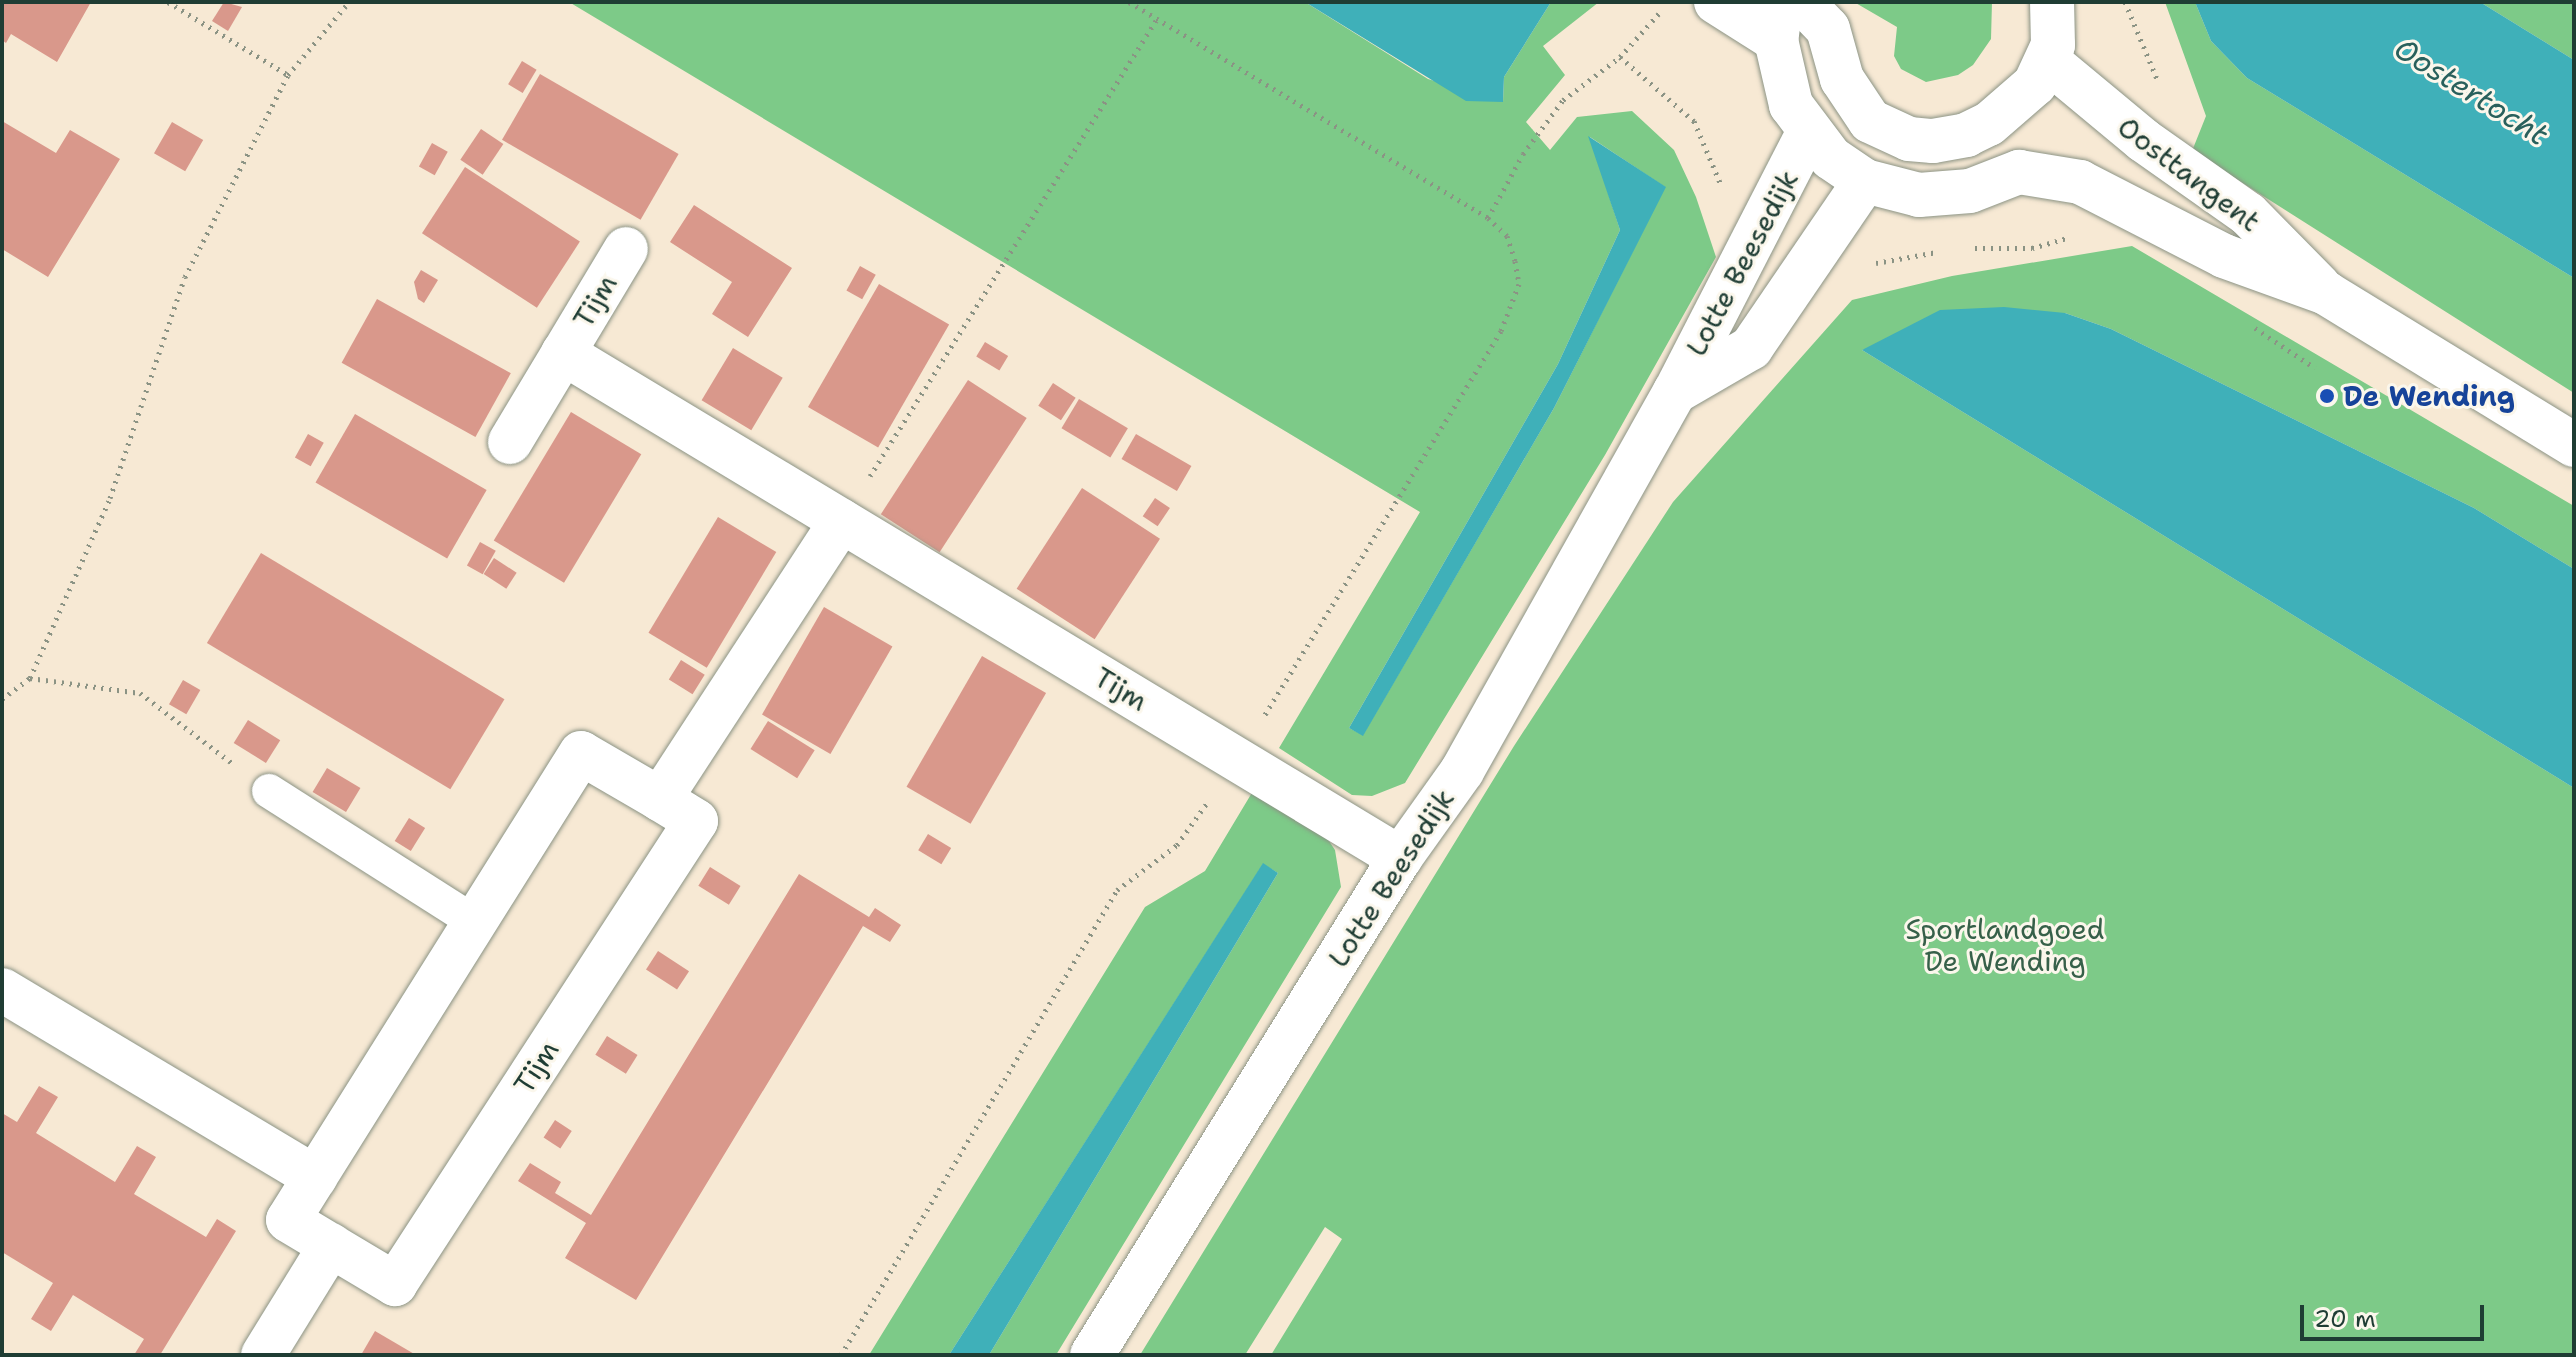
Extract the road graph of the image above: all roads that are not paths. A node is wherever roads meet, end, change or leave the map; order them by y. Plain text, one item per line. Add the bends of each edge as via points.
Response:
1 (1716, 2) edge
2 (1802, 2) edge
3 (2052, 2) edge
4 (1778, 21) edge
5 (2048, 61) junction
6 (1808, 133) junction
7 (1909, 139) junction
8 (1865, 181) junction
9 (626, 249) dead end
10 (2326, 293) junction
11 (563, 353) junction
12 (1675, 392) junction
13 (510, 442) dead end
14 (2574, 445) edge
15 (841, 521) junction
16 (269, 791) road end
17 (660, 799) junction
18 (1400, 858) junction
19 (475, 922) junction
20 (2, 990) edge
21 (315, 1177) junction
22 (331, 1245) junction
23 (263, 1355) edge
24 (1092, 1355) edge

1 - 4 street
2 - 7 street via 1828,29 1854,102 1870,121
3 - 5 street via 2055,19
4 - 6 street via 1781,76
5 - 7 street via 2014,107 1989,124 1966,135
5 - 10 street, Oosttangent via 2143,140 2248,214
6 - 8 street via 1831,158
6 - 12 street, Lotte Beesedijk
7 - 8 street, Lotte Beesedijk
8 - 10 street, Oosttangent via 1919,195 1970,191 2019,172 2080,182 2224,256
8 - 12 street, Lotte Beesedijk via 1751,348
9 - 11 street, Tijm
10 - 14 street, Oosttangent
11 - 13 street, Tijm
11 - 15 street, Tijm
12 - 18 street, Lotte Beesedijk via 1462,771
15 - 17 street
15 - 18 street, Tijm
16 - 19 lane
17 - 19 street, Tijm via 581,753
17 - 22 street, Tijm via 696,821 395,1284
18 - 24 street, Lotte Beesedijk
19 - 21 street, Tijm
20 - 21 street
21 - 22 street, Tijm via 288,1220
22 - 23 street

